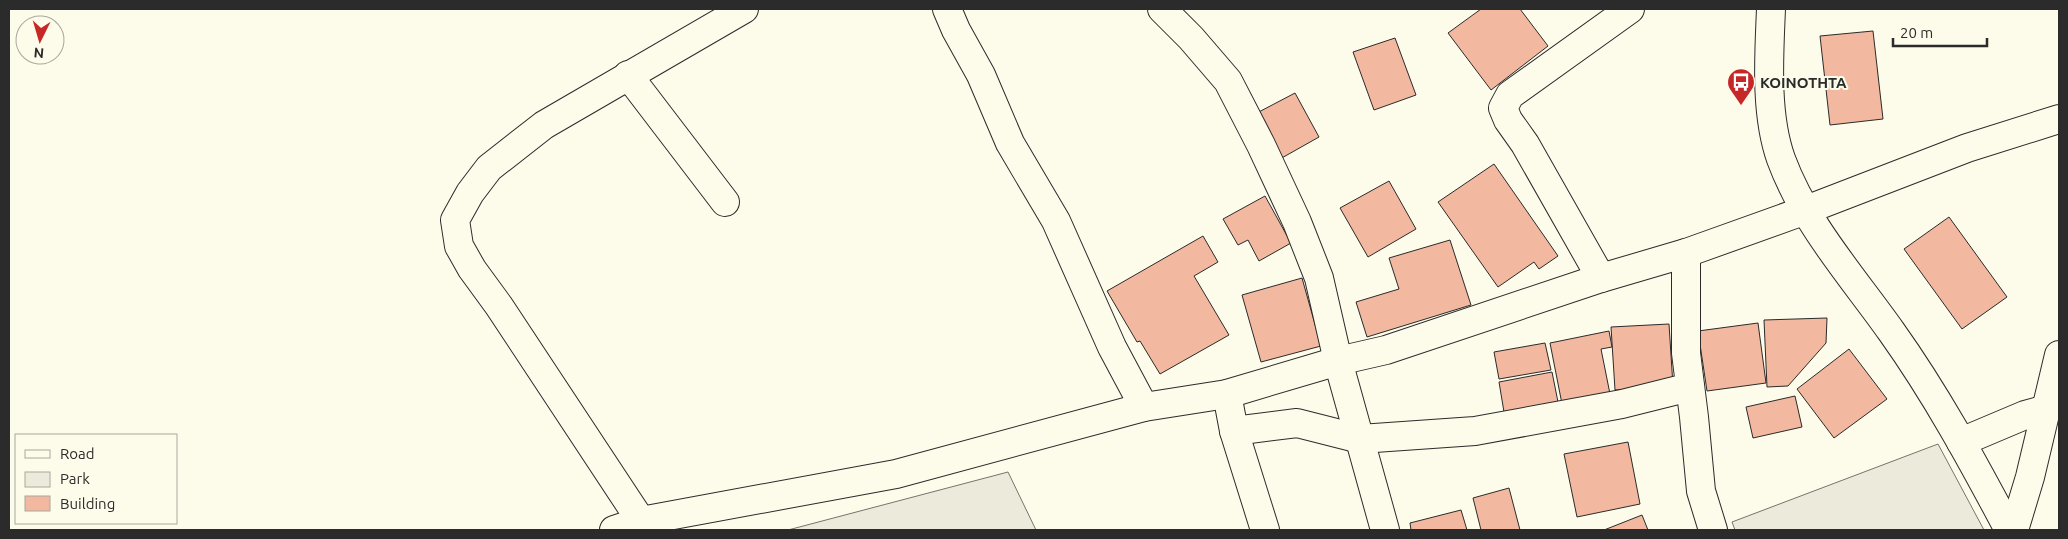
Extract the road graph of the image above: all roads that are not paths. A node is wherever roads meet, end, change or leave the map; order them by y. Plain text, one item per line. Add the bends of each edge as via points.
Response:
1 (744, 9) edge
2 (947, 9) edge
3 (1162, 9) edge
4 (1630, 9) edge
5 (1771, 9) edge
6 (628, 75) junction
7 (2059, 119) edge
8 (725, 202) dead end
9 (1806, 210) junction
10 (1686, 253) junction
11 (1600, 278) junction
12 (2059, 355) edge
13 (1338, 361) junction
14 (1690, 387) junction
15 (1227, 394) junction
16 (1144, 407) junction
17 (2047, 408) junction
18 (1234, 431) junction
19 (1360, 439) junction
20 (1961, 442) junction
21 (641, 521) junction
22 (614, 530) edge
23 (1265, 530) edge
24 (1385, 530) edge
25 (1713, 530) edge
26 (2009, 530) edge
27 (2014, 530) edge

1 - 6 street
2 - 16 street via 981,74 1010,143 1056,221 1112,347
3 - 13 street via 1228,81 1261,145 1319,278
4 - 11 street via 1510,95 1503,108
5 - 9 street via 1772,122 1781,159
6 - 8 street
6 - 21 street via 544,124 489,168 455,220 459,246 472,269
7 - 9 street via 1967,148
9 - 10 street
9 - 20 street via 1844,270 1891,332
10 - 11 street
10 - 14 street via 1686,353
11 - 13 street via 1386,350
12 - 17 street
13 - 15 street
13 - 19 street
14 - 19 street via 1622,404 1475,432
14 - 25 street via 1701,491
15 - 16 street
15 - 18 street
16 - 21 street via 896,474
17 - 20 street
17 - 27 street
18 - 19 street via 1297,423
18 - 23 street
19 - 24 street
20 - 26 street
21 - 22 street

